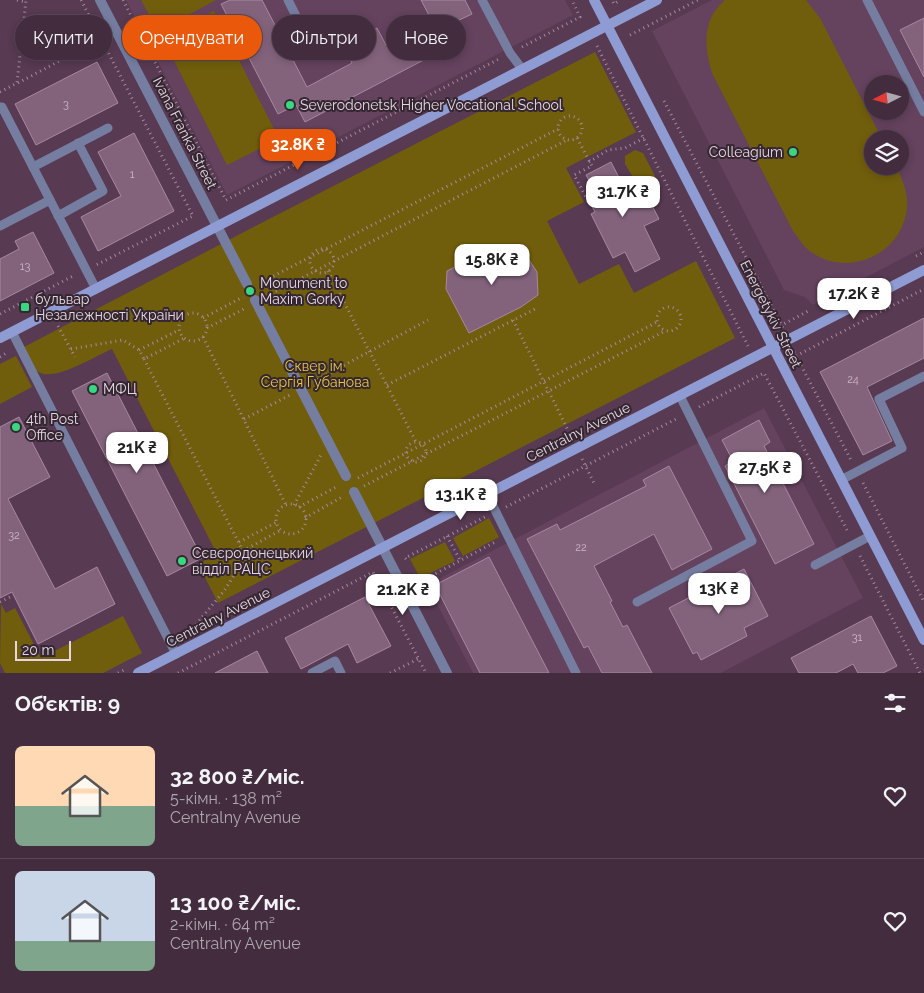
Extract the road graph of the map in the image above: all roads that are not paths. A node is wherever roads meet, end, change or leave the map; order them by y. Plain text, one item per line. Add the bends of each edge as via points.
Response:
1 (100, 0) edge
2 (288, 0) edge
3 (482, 0) edge
4 (594, 0) edge
5 (657, 0) edge
6 (867, 0) edge
7 (296, 15) edge
8 (607, 26) junction
9 (522, 69) junction
10 (0, 107) edge
11 (924, 112) edge
12 (108, 128) dead end
13 (78, 143) junction
14 (33, 167) junction
15 (50, 200) junction
16 (58, 216) junction
17 (0, 226) edge
18 (217, 226) junction
19 (924, 270) edge
20 (252, 284) road end
21 (96, 289) junction
22 (256, 301) road end
23 (12, 332) junction
24 (0, 338) edge
25 (773, 348) junction
26 (924, 376) edge
27 (680, 396) junction
28 (351, 478) road end
29 (841, 480) junction
30 (353, 492) road end
31 (488, 494) junction
32 (870, 536) junction
33 (383, 548) junction
34 (815, 565) dead end
35 (637, 602) dead end
36 (924, 639) edge
37 (176, 654) junction
38 (143, 672) edge
39 (312, 673) edge
40 (341, 673) edge
41 (447, 673) edge
42 (576, 673) edge

1 - 18 street, Ivana Franka Street
2 - 7 lane
3 - 9 lane
4 - 8 street, Energetykiv Street
5 - 8 street
6 - 11 lane
8 - 9 street
8 - 25 street, Energetykiv Street
9 - 18 street
10 - 14 lane
12 - 13 lane
13 - 14 lane
13 - 16 lane via 104,191
14 - 15 lane
15 - 16 lane
15 - 17 lane
16 - 21 lane
18 - 20 street, Ivana Franka Street
18 - 21 street
19 - 25 street, Centralny Avenue
21 - 23 street
22 - 28 street via 328,441
23 - 24 street
23 - 37 lane
25 - 27 street, Centralny Avenue
25 - 29 street, Energetykiv Street
26 - 29 lane via 879,399 902,448
27 - 31 street, Centralny Avenue
27 - 35 lane via 752,541
29 - 32 street, Energetykiv Street
30 - 33 street
31 - 33 street, Centralny Avenue
31 - 42 lane
32 - 34 lane
32 - 36 street, Energetykiv Street
33 - 37 street, Centralny Avenue
33 - 41 street
37 - 38 street, Centralny Avenue
39 - 40 lane via 335,661

